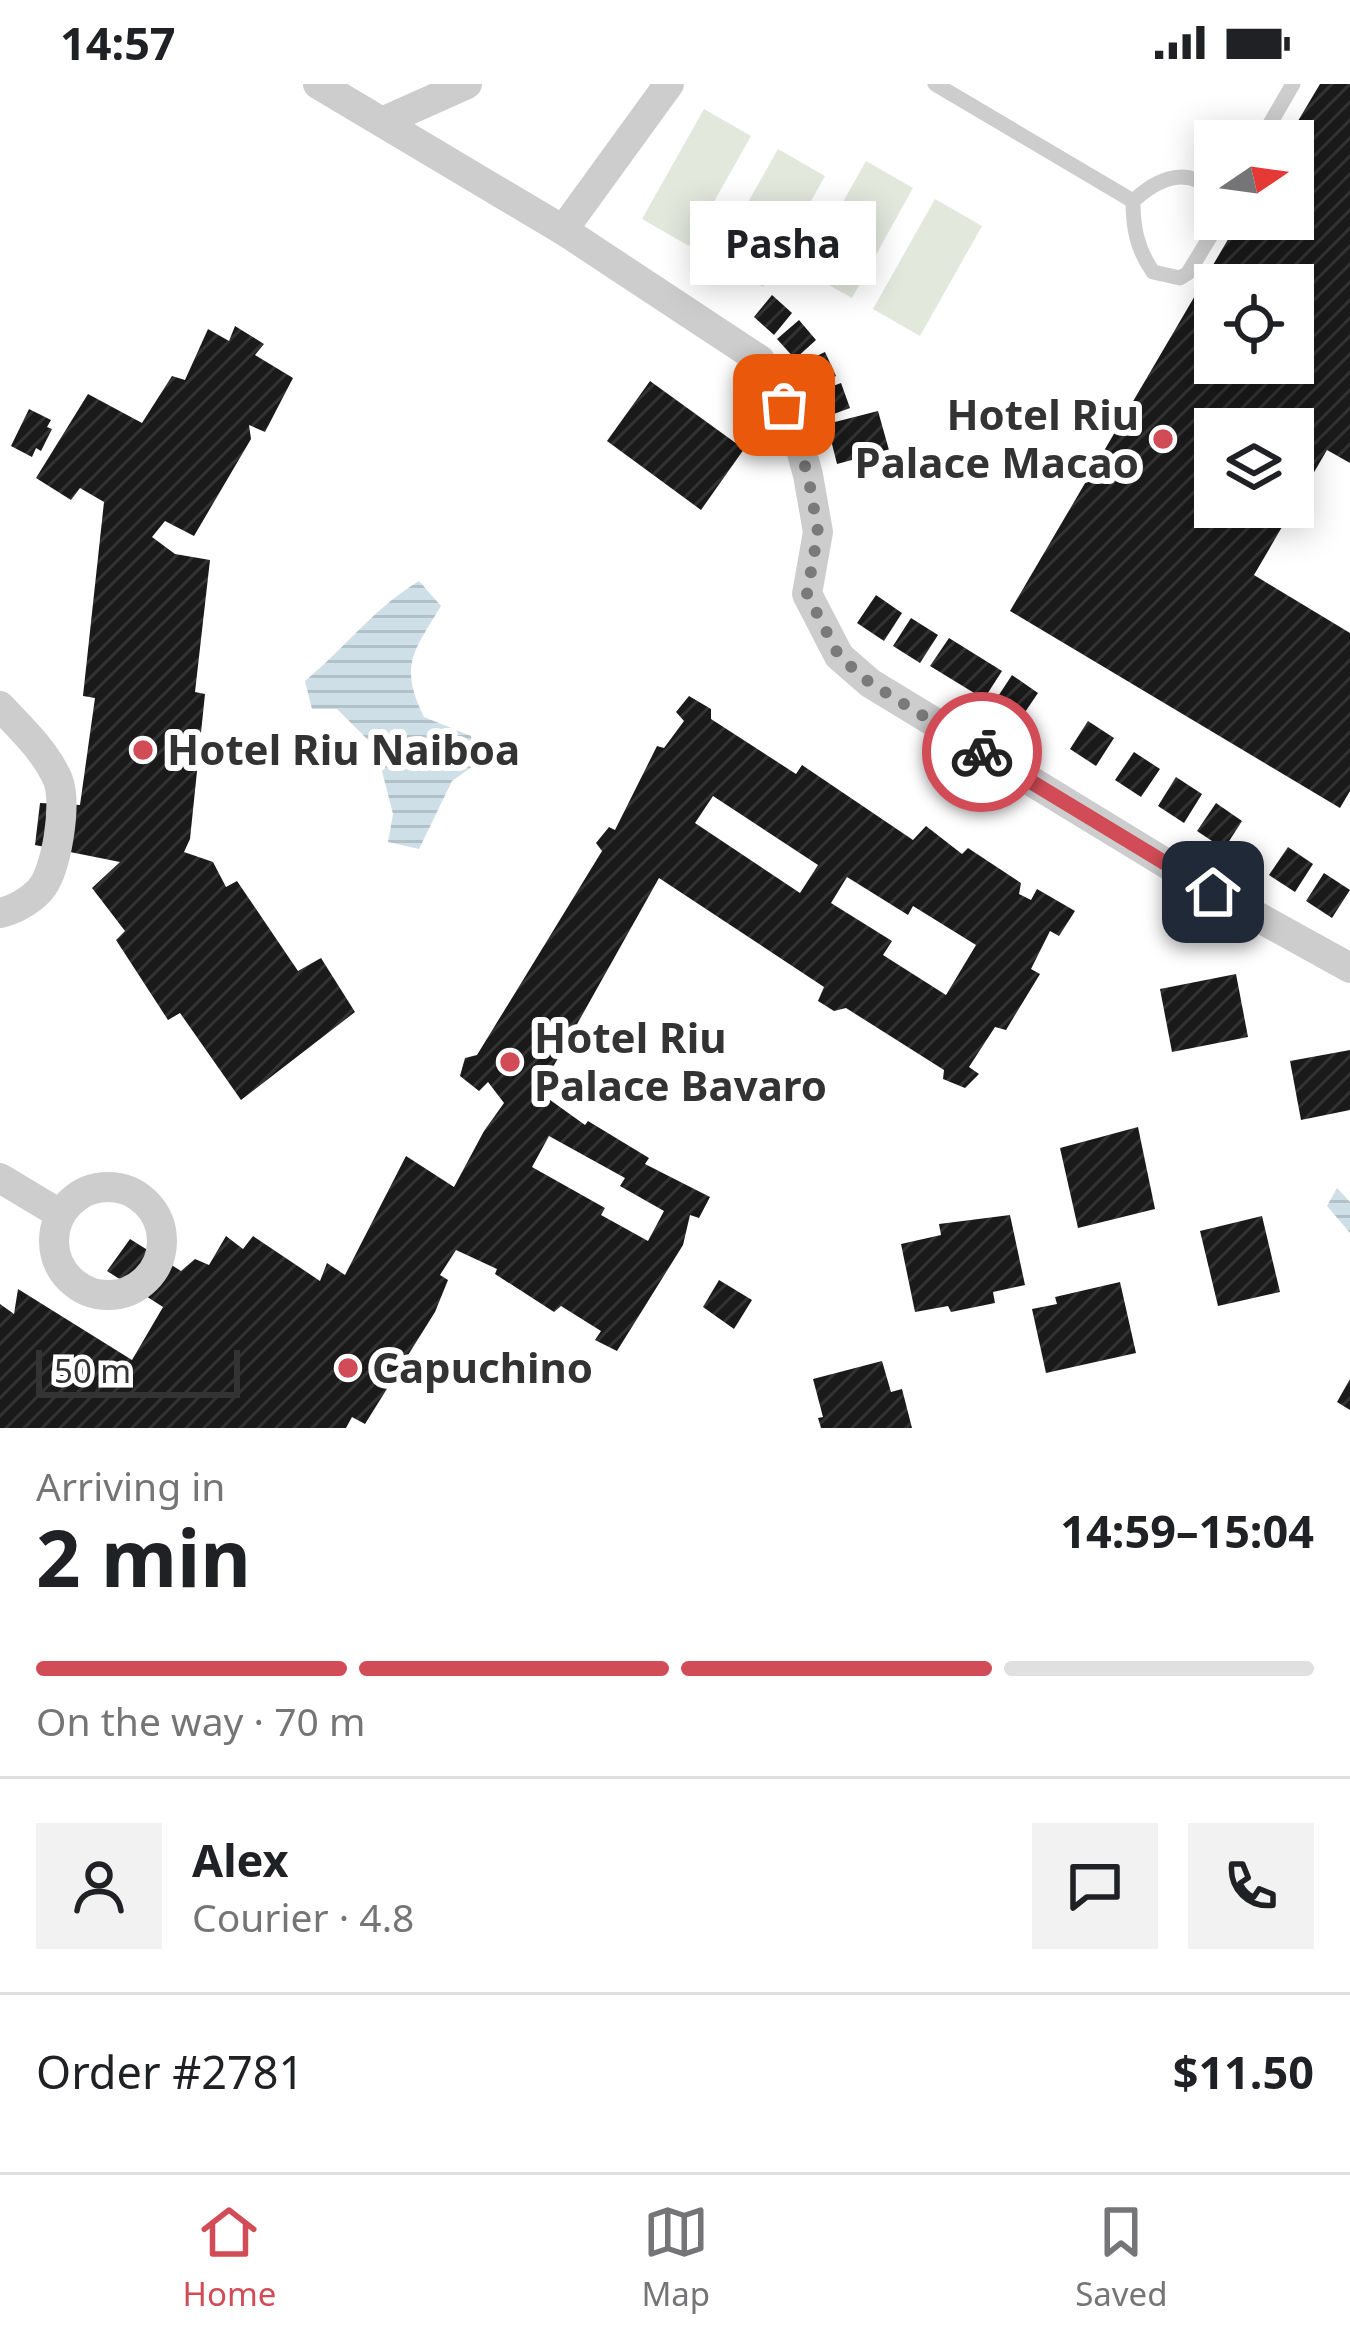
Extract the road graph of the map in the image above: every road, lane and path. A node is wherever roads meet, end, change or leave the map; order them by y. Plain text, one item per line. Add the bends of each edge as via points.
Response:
1 (318, 84) edge
2 (467, 84) edge
3 (669, 84) edge
4 (935, 84) edge
5 (1294, 84) edge
6 (1273, 120) edge
7 (382, 122) junction
8 (1194, 178) edge
9 (1133, 201) junction
10 (563, 230) junction
11 (1208, 240) edge
12 (0, 706) edge
13 (0, 913) edge
14 (1350, 968) edge
15 (0, 1178) edge
16 (61, 1214) dead end

1 - 7 street
2 - 7 street
3 - 10 street
4 - 9 lane
5 - 6 lane
7 - 10 street
8 - 9 lane via 1150,185
9 - 11 lane via 1138,245 1161,276 1188,273
10 - 14 street via 760,360 773,380 796,430 818,532 807,594 839,656 870,683
12 - 13 street via 33,741 62,793 42,889
15 - 16 street

